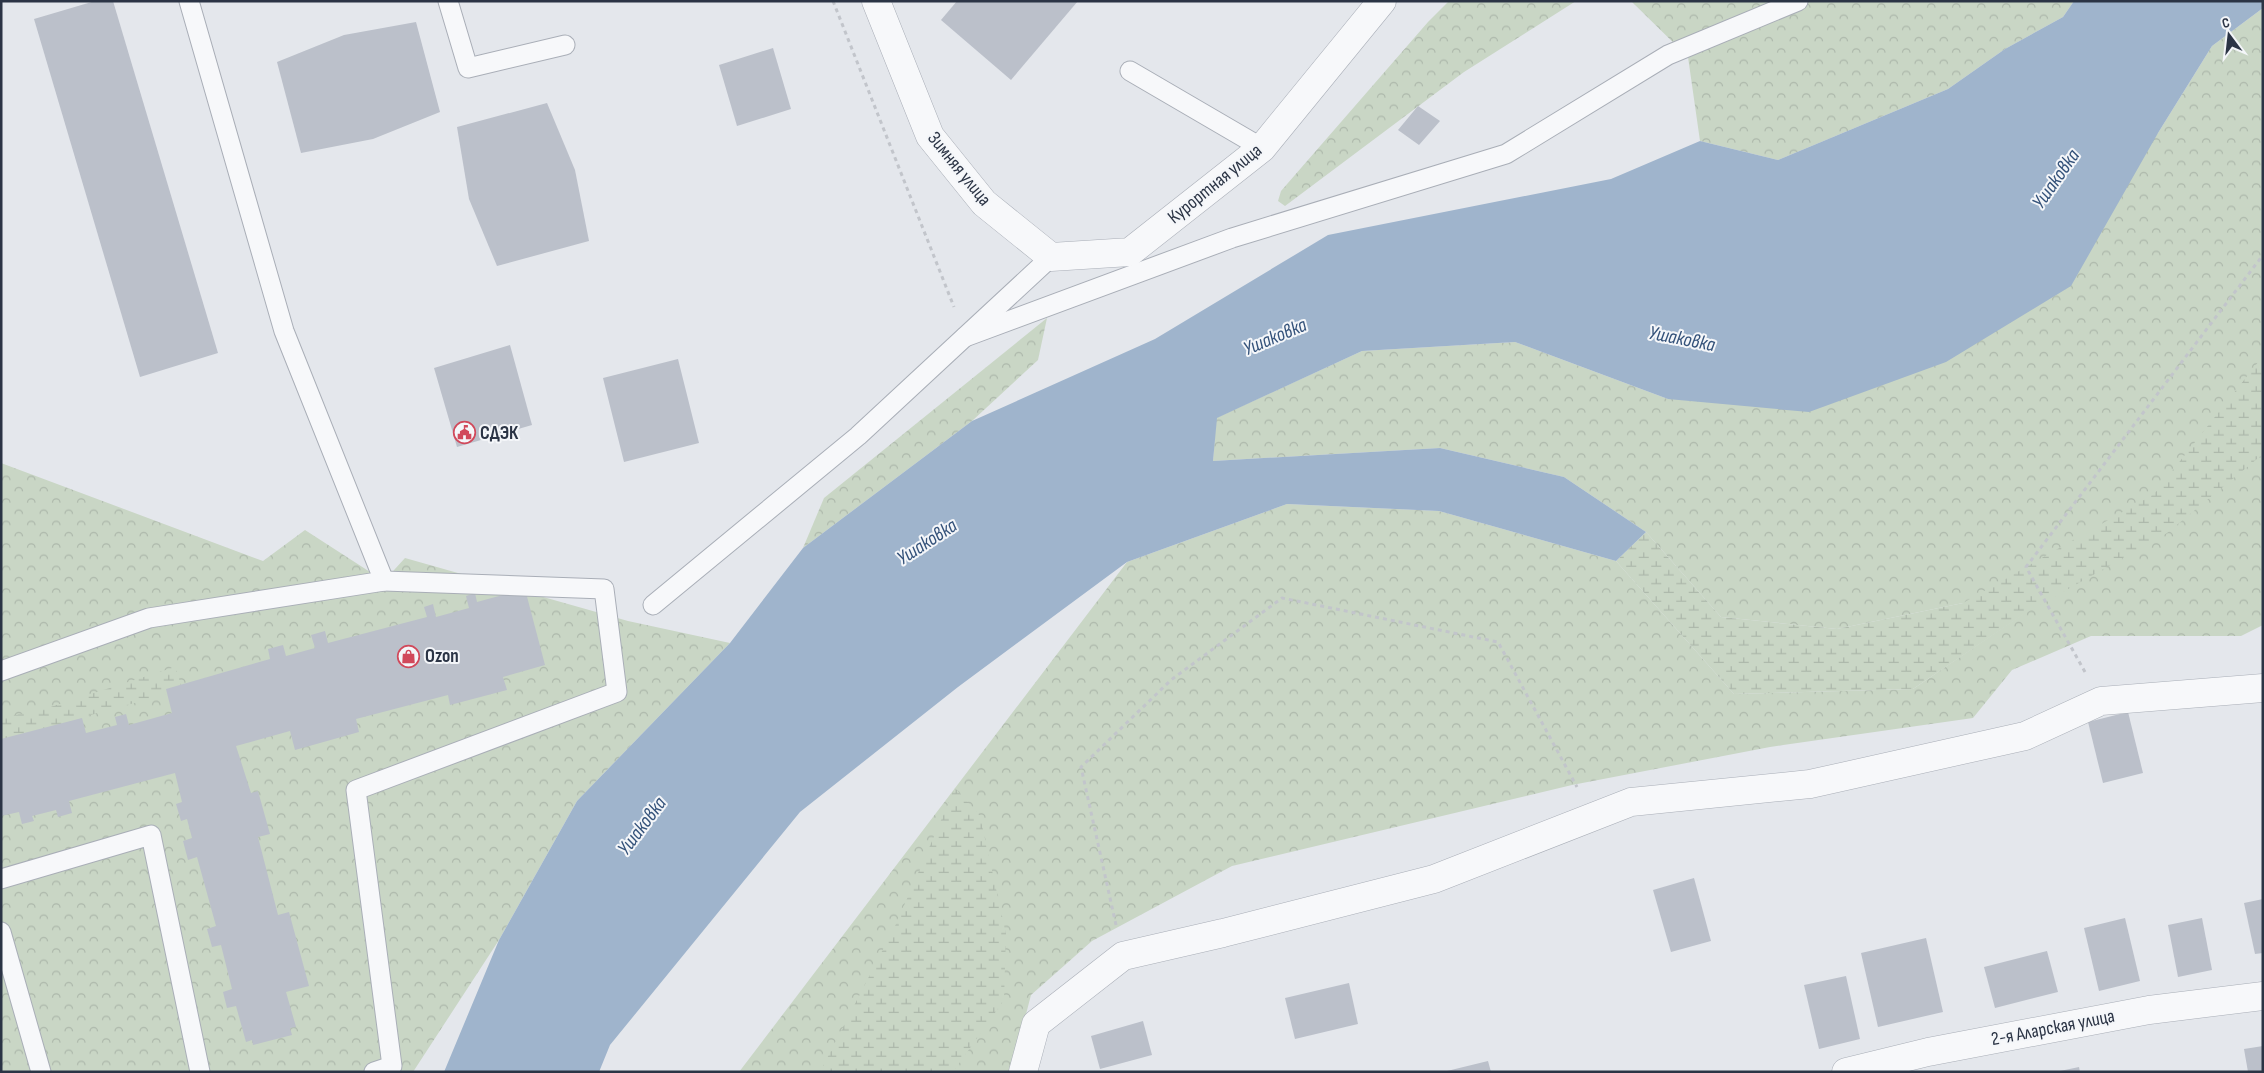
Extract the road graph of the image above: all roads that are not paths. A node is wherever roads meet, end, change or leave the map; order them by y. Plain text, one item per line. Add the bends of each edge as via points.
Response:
1 (188, 1) edge
2 (448, 1) edge
3 (876, 1) edge
4 (1382, 1) edge
5 (1798, 1) edge
6 (565, 45) dead end
7 (1130, 71) dead end
8 (1262, 148) junction
9 (1051, 258) junction
10 (965, 337) junction
11 (384, 581) junction
12 (653, 605) dead end
13 (1, 671) edge
14 (2263, 688) edge
15 (1, 879) edge
16 (1, 932) edge
17 (2263, 996) edge
18 (41, 1072) edge
19 (200, 1072) edge
20 (374, 1072) edge
21 (1023, 1072) edge
22 (1846, 1072) edge

1 - 11 lane via 284,331
2 - 6 lane via 468,68
3 - 9 street, Зимняя улица via 930,136 984,203
4 - 8 street, Курортная улица
5 - 10 lane via 1668,55 1506,154 1232,238
7 - 8 lane
8 - 9 street, Курортная улица via 1130,252
9 - 10 lane
10 - 12 lane via 858,436
11 - 13 lane via 150,618
11 - 20 lane via 604,589 617,692 356,790 392,1066
14 - 21 street via 2101,701 2025,736 1810,784 1631,802 1434,879 1124,956 1036,1024
15 - 19 lane via 151,835
16 - 18 lane
17 - 22 street, 2-я Аларская улица via 2149,1010 1928,1052

